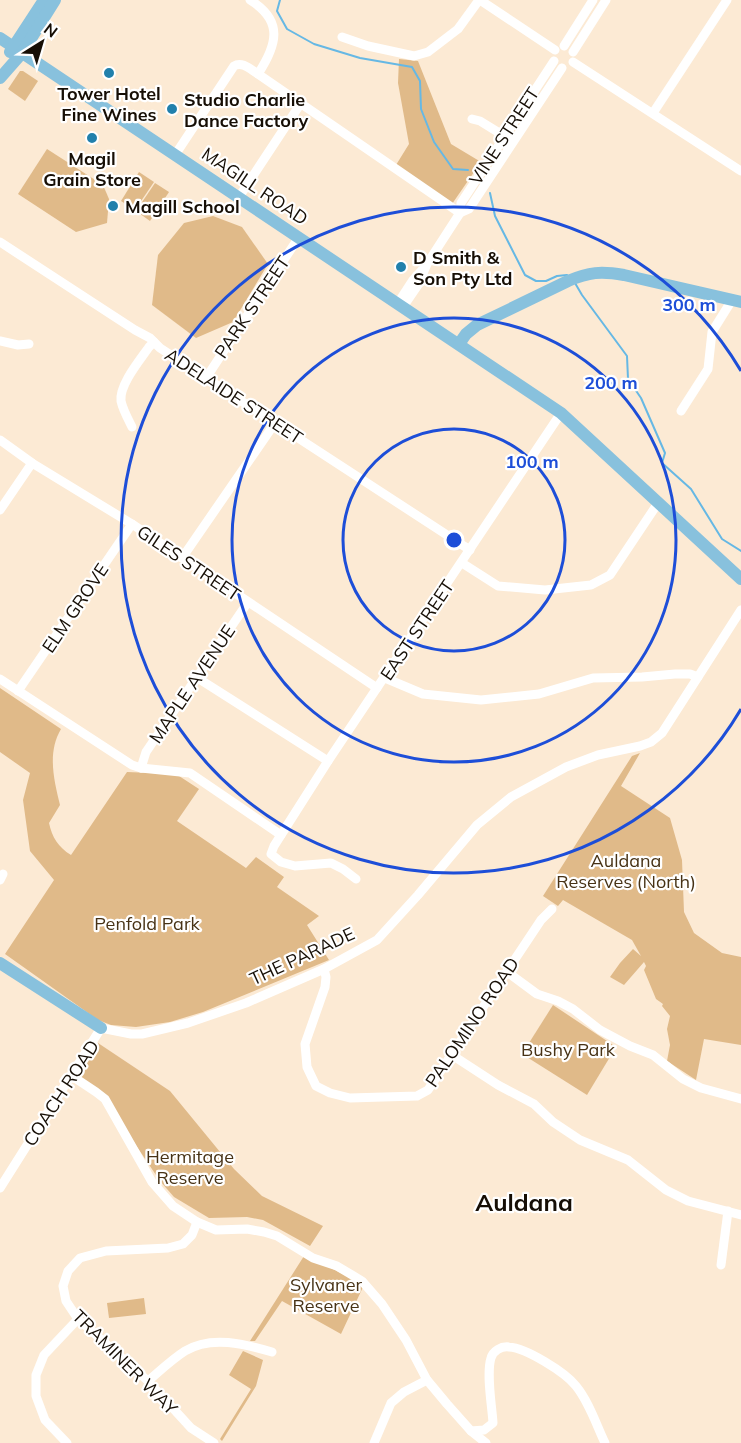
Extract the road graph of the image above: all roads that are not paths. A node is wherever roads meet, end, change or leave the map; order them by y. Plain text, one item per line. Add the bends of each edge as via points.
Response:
1 (44, 0) edge
2 (55, 0) edge
3 (250, 0) edge
4 (480, 0) edge
5 (593, 0) edge
6 (606, 0) edge
7 (727, 0) edge
8 (342, 37) dead end
9 (0, 38) edge
10 (17, 50) junction
11 (566, 53) junction
12 (554, 61) junction
13 (562, 68) junction
14 (0, 72) edge
15 (258, 74) junction
16 (0, 78) edge
17 (301, 103) junction
18 (653, 113) junction
19 (472, 118) dead end
20 (504, 136) junction
21 (514, 142) junction
22 (175, 155) junction
23 (741, 171) edge
24 (239, 197) junction
25 (460, 213) junction
26 (299, 237) junction
27 (0, 242) edge
28 (737, 301) edge
29 (401, 305) junction
30 (0, 341) edge
31 (154, 342) junction
32 (29, 344) dead end
33 (459, 344) junction
34 (206, 378) junction
35 (681, 411) dead end
36 (561, 413) junction
37 (274, 423) junction
38 (132, 427) dead end
39 (0, 440) edge
40 (32, 463) junction
41 (658, 503) junction
42 (0, 510) edge
43 (132, 525) junction
44 (470, 550) junction
45 (182, 558) junction
46 (462, 563) junction
47 (741, 579) edge
48 (248, 602) junction
49 (741, 610) edge
50 (196, 677) junction
51 (698, 677) junction
52 (385, 678) junction
53 (0, 679) edge
54 (377, 688) junction
55 (18, 691) junction
56 (328, 761) junction
57 (141, 768) junction
58 (281, 835) junction
59 (356, 879) dead end
60 (552, 909) dead end
61 (0, 963) edge
62 (324, 969) junction
63 (507, 972) junction
64 (101, 1029) junction
65 (453, 1055) junction
66 (72, 1076) junction
67 (741, 1099) edge
68 (0, 1188) edge
69 (728, 1211) junction
70 (741, 1215) edge
71 (197, 1222) junction
72 (721, 1265) dead end
73 (78, 1319) junction
74 (272, 1352) dead end
75 (428, 1380) junction
76 (148, 1381) junction
77 (471, 1431) junction
78 (67, 1443) edge
79 (214, 1443) edge
80 (374, 1443) edge
81 (486, 1443) edge
82 (605, 1443) edge

1 - 10 main road
2 - 10 main road
3 - 15 street via 261,7 274,32 268,59
4 - 8 street via 450,35 428,52 414,57
4 - 11 street
5 - 11 street
6 - 11 street
7 - 18 street
9 - 10 main road, MAGILL ROAD
10 - 14 main road
10 - 16 main road
10 - 22 main road, MAGILL ROAD
11 - 12 street via 553,55
11 - 13 street via 568,66
11 - 18 street
12 - 13 street
12 - 20 street, VINE STREET
13 - 21 street, VINE STREET
15 - 17 street
15 - 22 street via 236,64
17 - 24 street
17 - 25 street
18 - 23 street
19 - 20 street
20 - 21 street
20 - 25 street, VINE STREET via 461,203
21 - 25 street, VINE STREET via 471,206
22 - 24 main road, MAGILL ROAD
24 - 26 main road, MAGILL ROAD
25 - 29 street, VINE STREET via 413,280
26 - 29 main road, MAGILL ROAD
26 - 34 street, PARK STREET
27 - 31 street, ADELAIDE STREET
28 - 33 main road via 624,274 594,272 472,328
28 - 35 street via 712,332 708,369
29 - 33 main road, MAGILL ROAD
30 - 32 street
31 - 34 street, ADELAIDE STREET
31 - 38 street via 121,393 121,403
33 - 36 main road, MAGILL ROAD
34 - 37 street, ADELAIDE STREET
36 - 41 main road, MAGILL ROAD
36 - 44 street, EAST STREET
37 - 44 street, ADELAIDE STREET
37 - 45 street
39 - 40 street, GILES STREET
40 - 42 street
40 - 43 street, GILES STREET
41 - 46 street via 610,575 591,585 545,590 498,586
41 - 47 main road, MAGILL ROAD
43 - 45 street, GILES STREET
43 - 55 street, ELM GROVE
44 - 46 street, EAST STREET
45 - 48 street, GILES STREET
46 - 52 street, EAST STREET
48 - 50 street, MAPLE AVENUE
48 - 54 street, GILES STREET
49 - 51 street, THE PARADE
50 - 56 street
50 - 57 street, MAPLE AVENUE via 146,752
51 - 52 street via 675,674 593,678 539,694 481,700 423,694
51 - 62 street, THE PARADE via 662,733 651,742 581,761 511,797 477,825 377,940
52 - 54 street, EAST STREET
53 - 55 street
54 - 56 street, EAST STREET
55 - 57 street
56 - 58 street, EAST STREET
57 - 58 street via 190,773
58 - 59 street, EAST STREET via 271,854 281,862 295,866 331,864
60 - 63 street, PALOMINO ROAD
61 - 64 main road, THE PARADE
62 - 64 street, THE PARADE via 188,1023 142,1034
62 - 65 street, PALOMINO ROAD via 325,987 305,1044 307,1067 316,1086 350,1098 417,1096 428,1090
63 - 65 street, PALOMINO ROAD
63 - 67 street via 537,994 573,1009 600,1030 653,1055 683,1079
64 - 66 street, COACH ROAD
65 - 69 street via 534,1104 580,1140 628,1160 666,1190 688,1201
66 - 68 street, COACH ROAD
66 - 71 street via 105,1099 152,1182 173,1206
69 - 70 street
69 - 72 street
71 - 73 street, TRAMINER WAY via 183,1244 106,1251 80,1258 68,1271 63,1286 66,1301
71 - 75 street via 216,1230 247,1229 277,1236 362,1281 382,1304
73 - 76 street, TRAMINER WAY
73 - 78 street via 44,1355 36,1375 36,1396 45,1420
74 - 76 street via 244,1344 205,1344 187,1350
75 - 77 street
75 - 80 street via 391,1403
76 - 79 street, TRAMINER WAY via 191,1428
77 - 81 street
77 - 82 street via 484,1430 493,1423 491,1356 500,1347 508,1347 554,1367 575,1384

